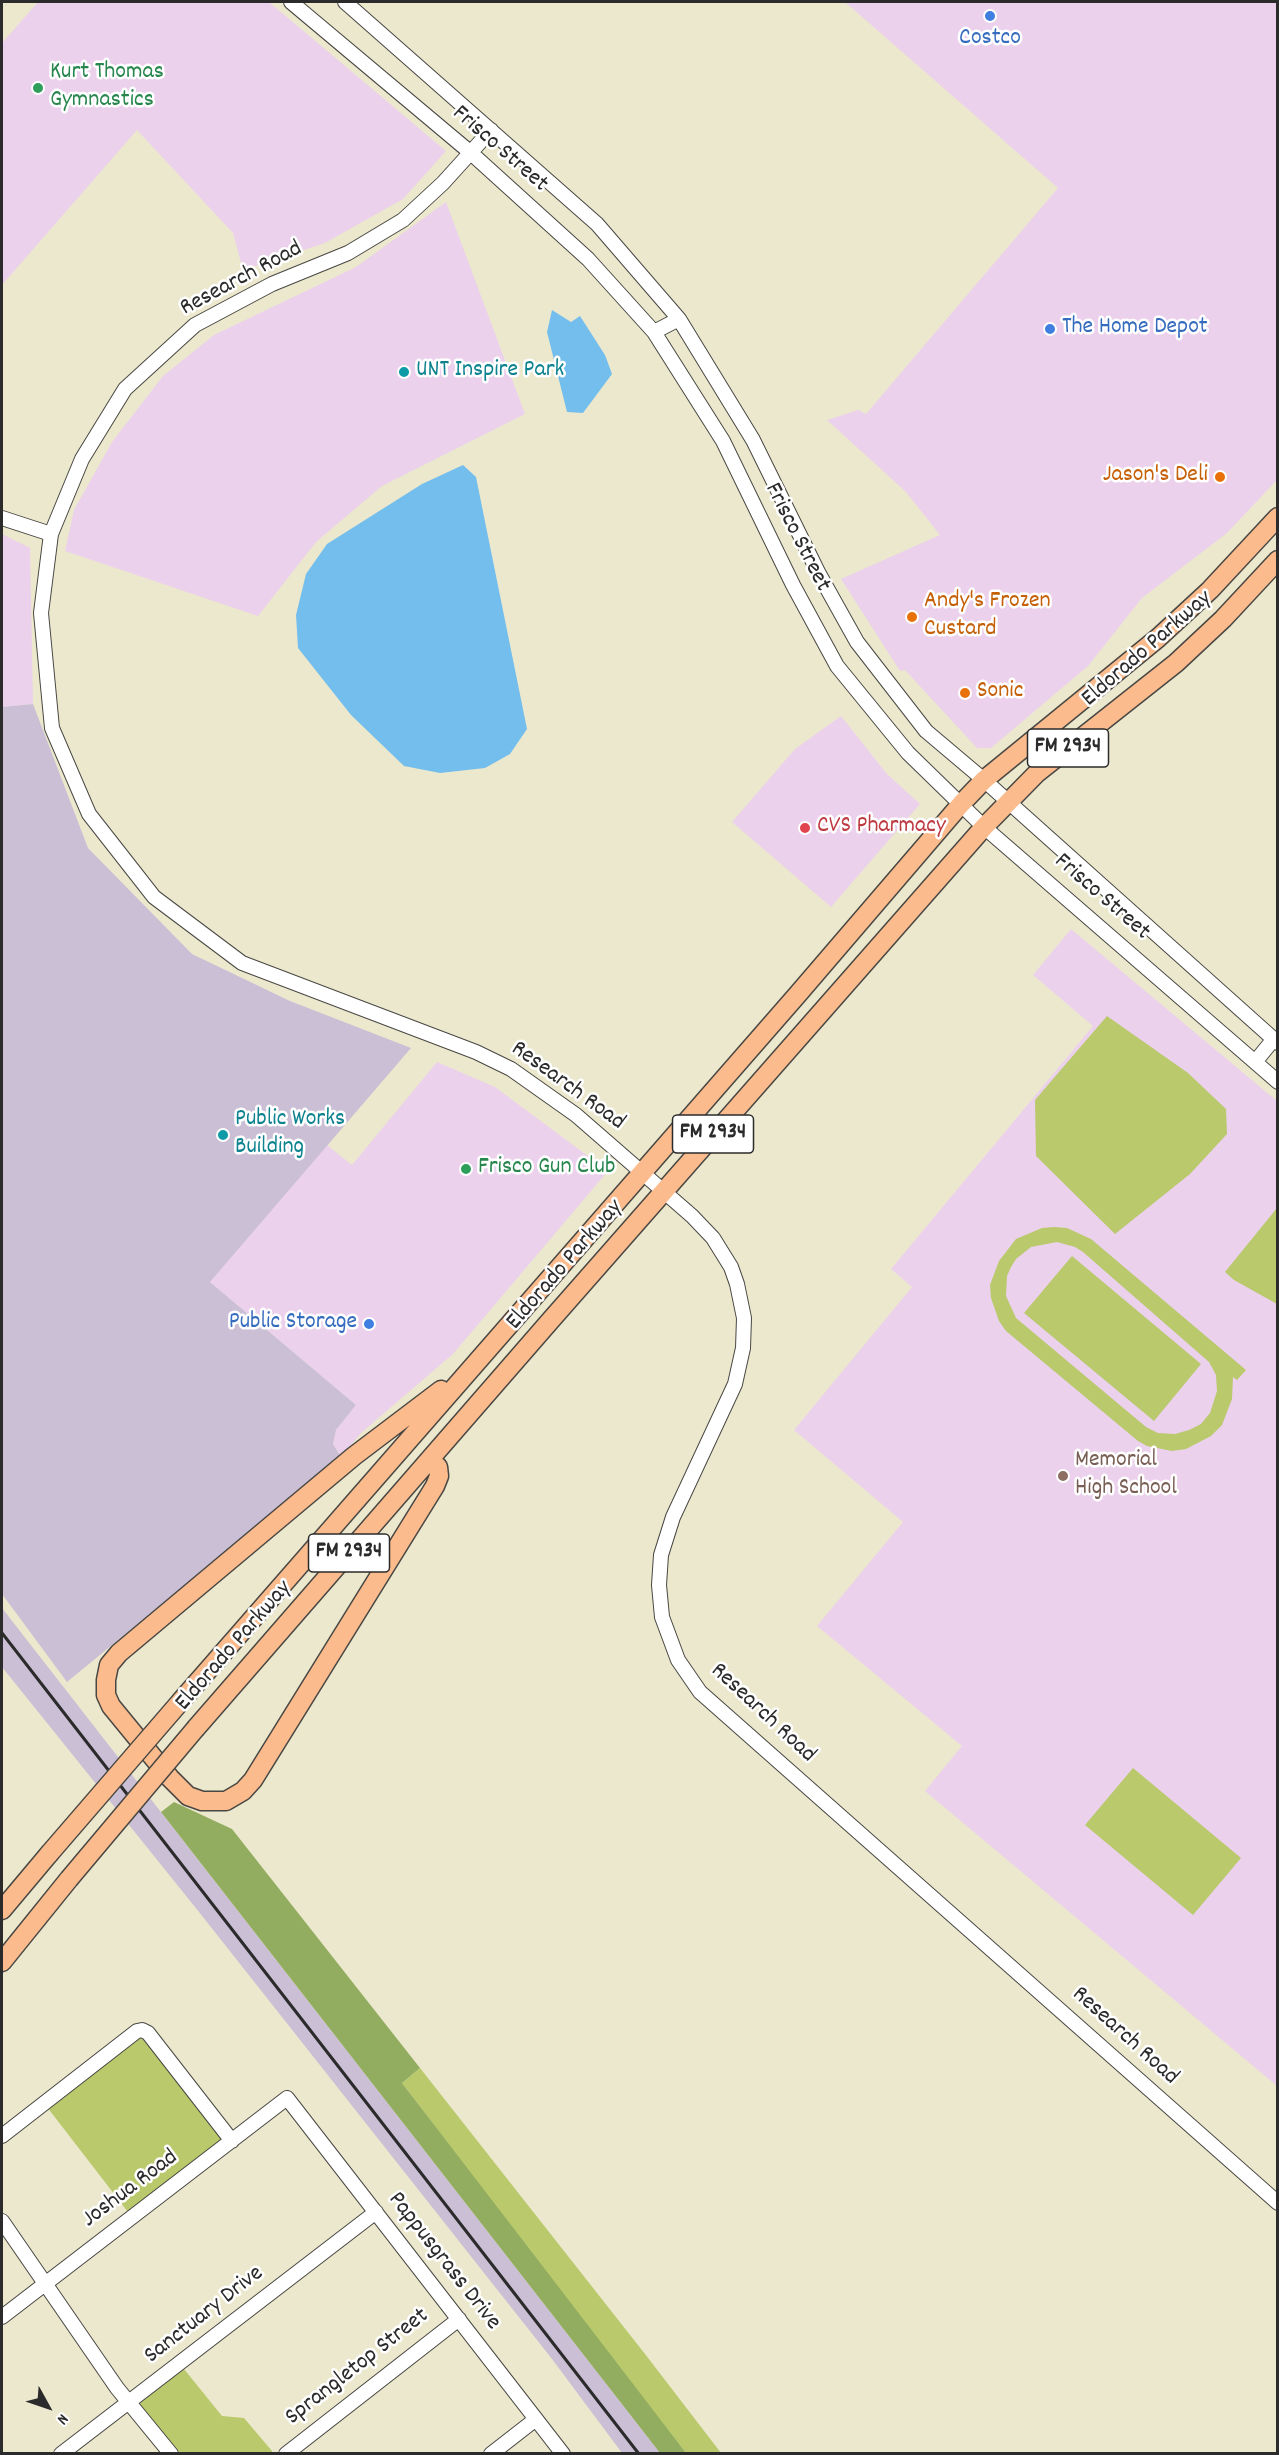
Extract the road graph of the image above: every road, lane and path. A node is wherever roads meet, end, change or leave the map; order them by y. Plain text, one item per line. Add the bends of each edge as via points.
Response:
1 (345, 2) edge
2 (295, 3) edge
3 (491, 130) junction
4 (471, 153) junction
5 (679, 320) junction
6 (654, 332) junction
7 (1278, 517) edge
8 (2, 518) edge
9 (51, 534) junction
10 (1278, 560) edge
11 (1158, 638) junction
12 (1176, 663) junction
13 (984, 780) junction
14 (1008, 801) junction
15 (961, 804) junction
16 (984, 827) junction
17 (798, 994) junction
18 (820, 1013) junction
19 (1276, 1041) edge
20 (1255, 1062) junction
21 (1278, 1082) edge
22 (642, 1173) junction
23 (664, 1191) junction
24 (480, 1359) junction
25 (430, 1459) junction
26 (2, 1910) edge
27 (2, 1962) edge
28 (287, 2098) joint
29 (2, 2136) edge
30 (232, 2141) junction
31 (1278, 2203) edge
32 (376, 2212) junction
33 (2, 2221) edge
34 (45, 2283) junction
35 (2, 2317) edge
36 (459, 2319) junction
37 (128, 2403) junction
38 (536, 2419) junction
39 (61, 2454) edge
40 (171, 2454) edge
41 (286, 2454) edge
42 (491, 2454) edge
43 (563, 2454) edge

1 - 3 street, Frisco Street
2 - 4 street, Frisco Street
3 - 4 street, Research Road
3 - 5 street, Frisco Street via 597,224
4 - 6 street, Frisco Street via 588,259
4 - 9 street, Research Road via 403,219 348,253 272,284 187,332 125,389 82,459
5 - 6 street
5 - 13 street, Frisco Street via 753,440 857,642 926,731
6 - 15 street, Frisco Street via 723,441 837,666 908,753
7 - 11 main road, Eldorado Parkway via 1210,590
8 - 9 street
9 - 22 street, Research Road via 42,613 52,728 89,814 154,897 242,963 511,1069 576,1115
10 - 12 main road, Eldorado Parkway / FM 2934
11 - 12 main road
11 - 13 main road, Eldorado Parkway
12 - 14 main road, Eldorado Parkway / FM 2934
13 - 14 street, Frisco Street
13 - 15 main road, Eldorado Parkway
14 - 16 main road, Eldorado Parkway / FM 2934
14 - 19 street, Frisco Street
15 - 16 street, Frisco Street
15 - 17 main road, Eldorado Parkway
16 - 18 main road, Eldorado Parkway / FM 2934
16 - 20 street, Frisco Street
17 - 18 main road
17 - 22 main road, Eldorado Parkway
18 - 23 main road, Eldorado Parkway / FM 2934
19 - 20 street
20 - 21 street, Frisco Street
22 - 23 street, Research Road
22 - 24 main road, Eldorado Parkway
23 - 25 main road, Eldorado Parkway / FM 2934
23 - 31 street, Research Road via 703,1226 723,1253 737,1284 744,1318 744,1348 735,1384 673,1517 661,1555 662,1617 686,1674 700,1692
24 - 25 main road via 354,1456 109,1665 105,1680 111,1706 188,1796 202,1801 226,1801 253,1780 435,1486 438,1467
24 - 26 main road, Eldorado Parkway, bridge
25 - 27 main road, Eldorado Parkway / FM 2934, bridge via 196,1728
28 - 30 street, Joshua Road
28 - 32 street, Pappusgrass Drive
29 - 30 street via 137,2031 146,2030
30 - 34 street, Joshua Road
32 - 36 street, Pappusgrass Drive
32 - 37 street, Sanctuary Drive
33 - 34 street
34 - 35 street, Joshua Road
34 - 37 street
36 - 38 street, Pappusgrass Drive
36 - 41 street, Sprangletop Street
37 - 39 street, Sanctuary Drive
37 - 40 street
38 - 42 street
38 - 43 street, Pappusgrass Drive

